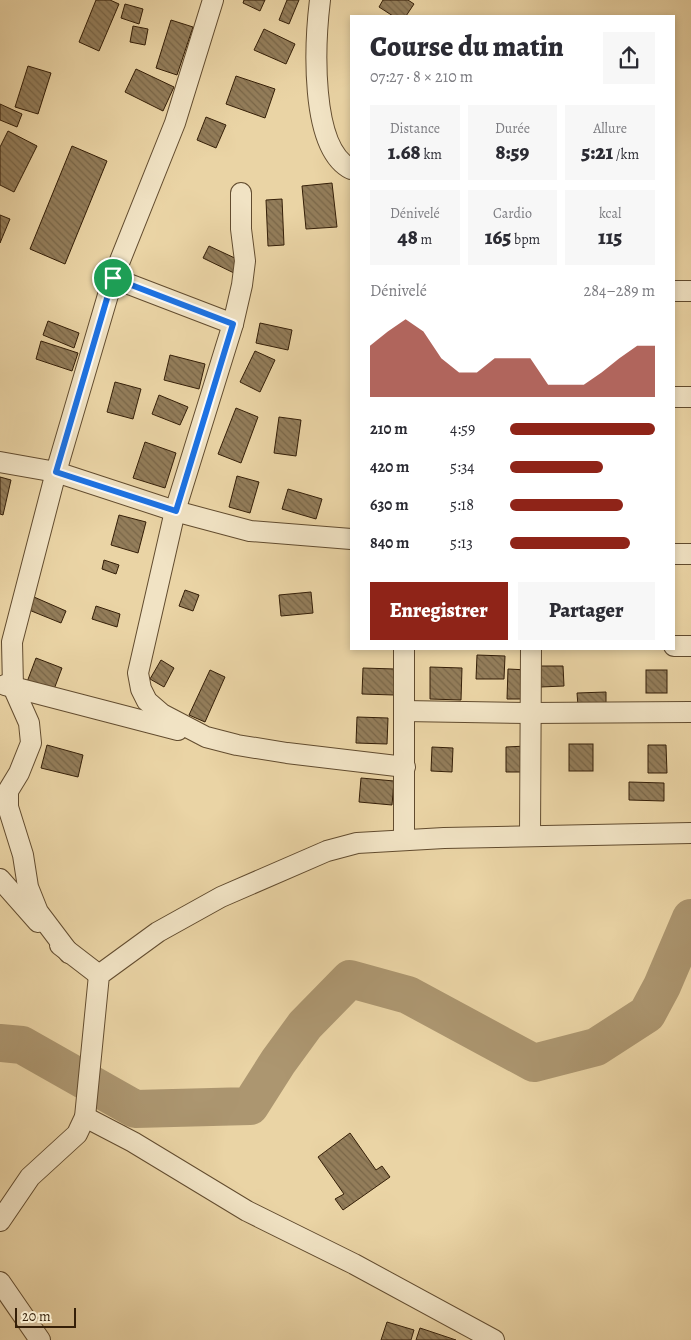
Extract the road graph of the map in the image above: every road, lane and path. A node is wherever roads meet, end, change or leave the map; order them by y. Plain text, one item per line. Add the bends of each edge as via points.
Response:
1 (213, 0) edge
2 (320, 0) edge
3 (350, 168) edge
4 (241, 194) dead end
5 (113, 278) junction
6 (675, 291) edge
7 (691, 291) edge
8 (233, 324) junction
9 (675, 397) edge
10 (691, 397) edge
11 (0, 462) edge
12 (56, 472) junction
13 (176, 511) junction
14 (350, 539) edge
15 (675, 554) edge
16 (691, 554) edge
17 (675, 646) edge
18 (691, 646) edge
19 (404, 650) edge
20 (531, 650) edge
21 (6, 685) edge
22 (404, 711) junction
23 (691, 712) edge
24 (529, 713) junction
25 (206, 738) junction
26 (404, 766) junction
27 (691, 833) edge
28 (530, 836) junction
29 (404, 840) junction
30 (0, 879) edge
31 (69, 953) junction
32 (98, 974) junction
33 (85, 1117) junction
34 (0, 1221) edge
35 (0, 1282) edge
36 (40, 1340) edge
37 (494, 1340) edge

1 - 5 street via 175,123
2 - 3 street via 317,22 322,128 335,154
4 - 8 street via 245,261
5 - 8 street
5 - 12 street
6 - 7 street
8 - 13 street
9 - 10 street
11 - 12 street
12 - 13 street
12 - 21 street via 12,642
13 - 14 street via 250,531
13 - 25 street via 138,673 147,701 162,714
15 - 16 street
17 - 18 street
19 - 22 street
20 - 24 street
21 - 25 street
21 - 31 street via 29,723 31,743 8,791 8,807 23,855 28,887 38,912
22 - 24 street
22 - 26 street
23 - 24 street
24 - 28 street
25 - 26 street via 288,753
26 - 29 street
27 - 28 street
28 - 29 street
29 - 32 street via 357,843 327,851 221,897 158,932
30 - 31 street
31 - 32 street
32 - 33 street
33 - 34 street via 77,1134 30,1177
33 - 37 street via 247,1211 354,1264
35 - 36 street

